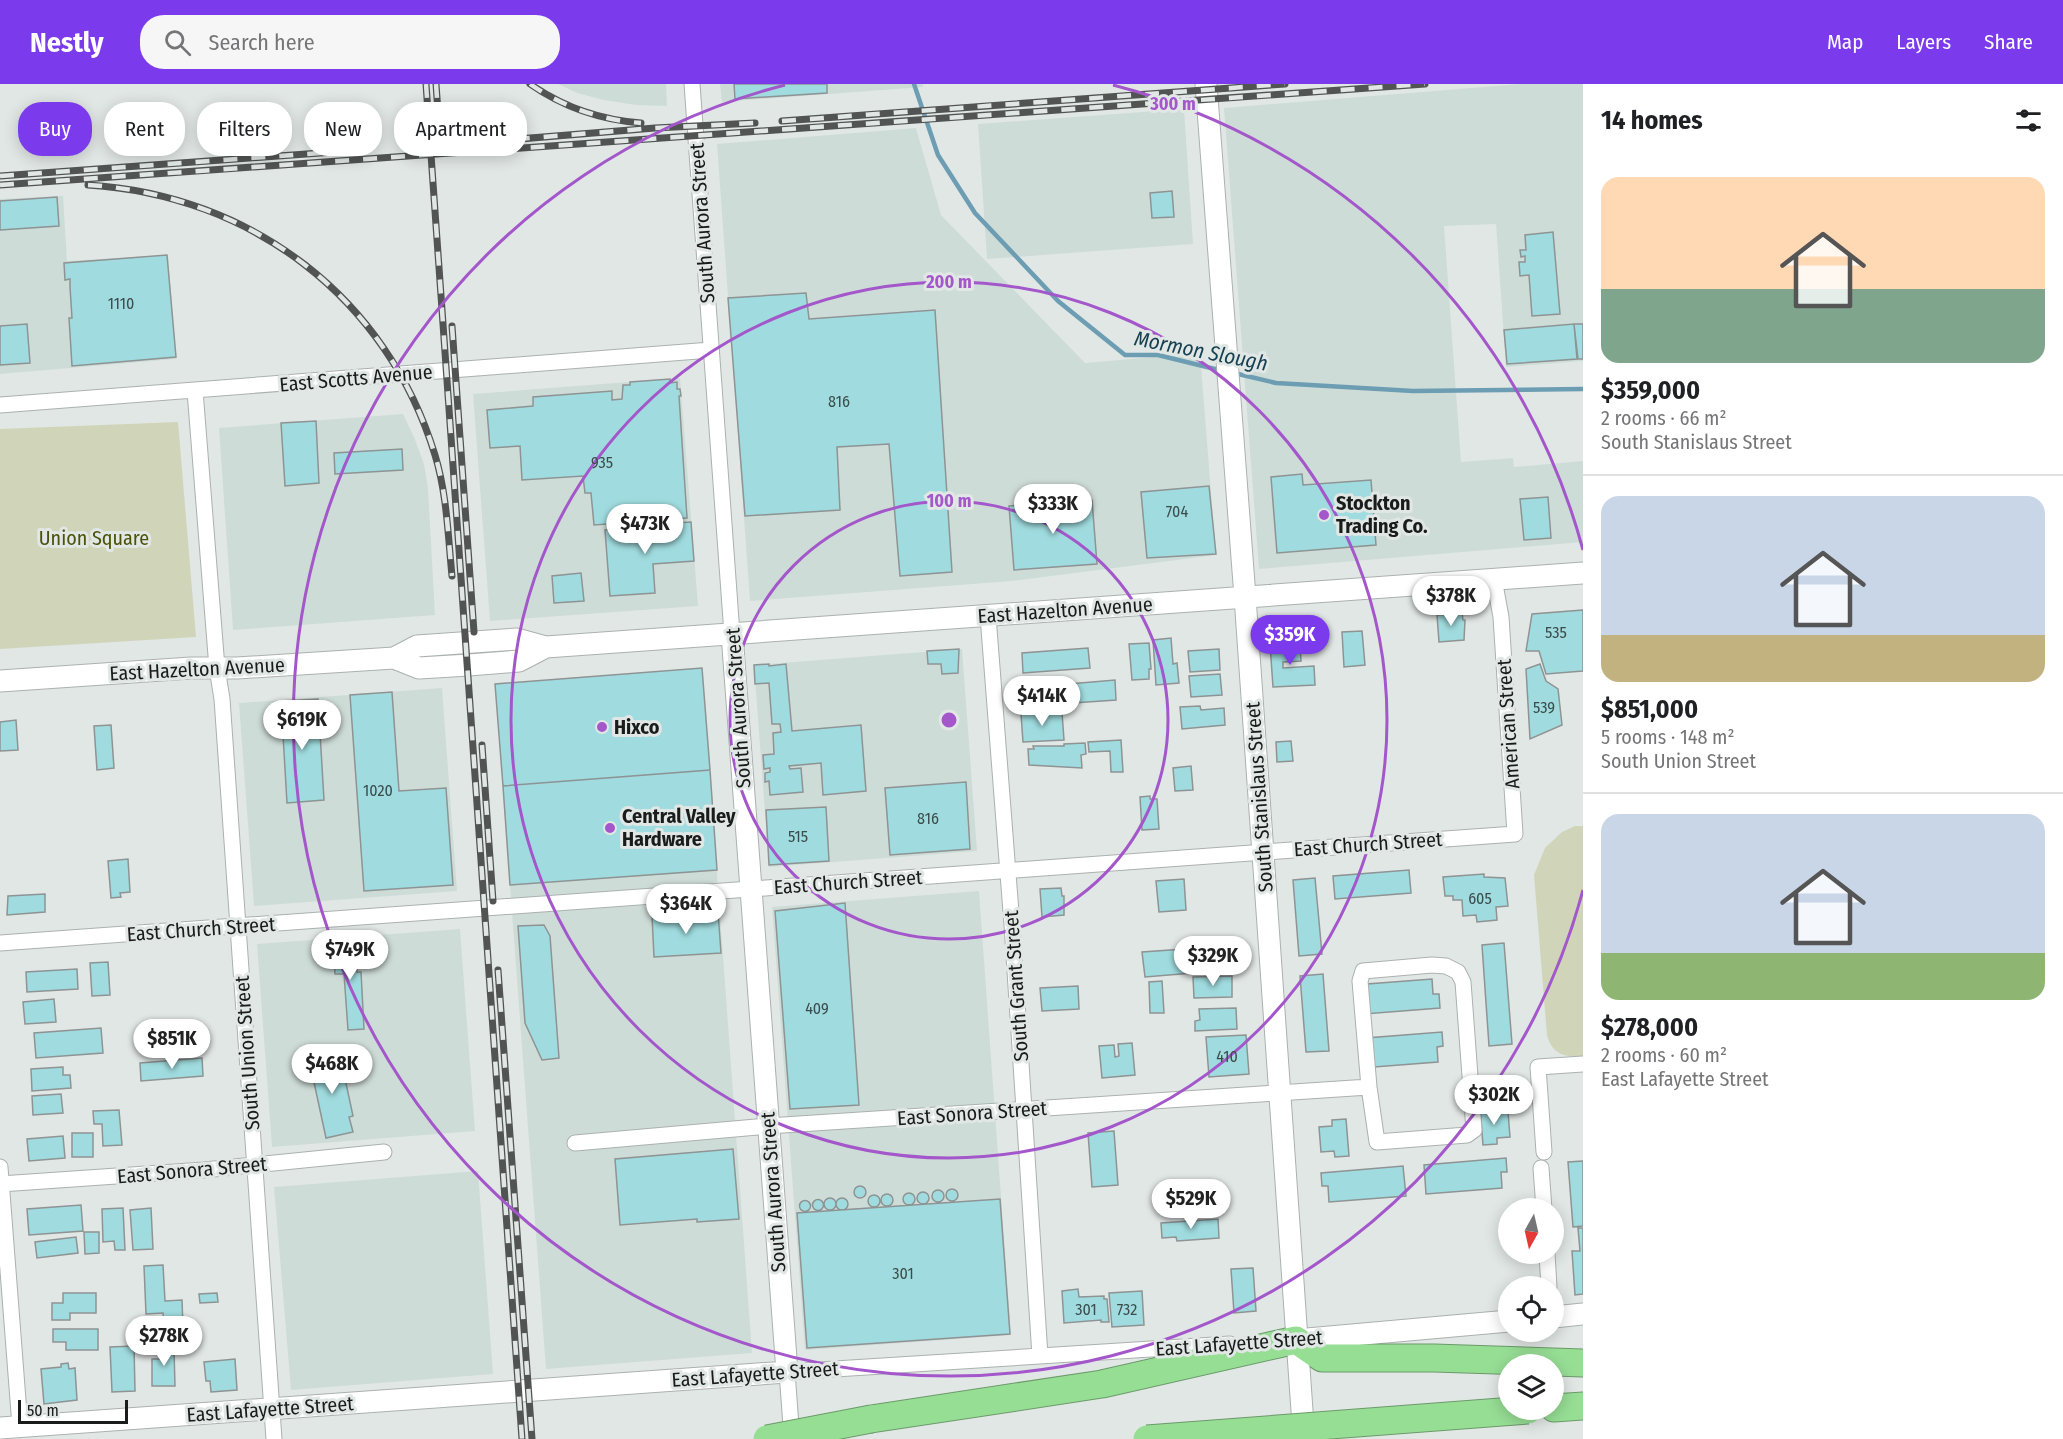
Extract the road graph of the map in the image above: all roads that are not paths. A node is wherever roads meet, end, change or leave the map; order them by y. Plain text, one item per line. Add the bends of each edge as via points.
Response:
1 (692, 84) edge
2 (1206, 84) edge
3 (711, 350) junction
4 (195, 391) junction
5 (0, 405) edge
6 (1583, 573) edge
7 (1494, 579) junction
8 (1245, 597) junction
9 (988, 616) junction
10 (732, 634) junction
11 (217, 668) junction
12 (0, 681) edge
13 (1515, 834) joint
14 (1263, 851) junction
15 (1006, 871) junction
16 (751, 890) junction
17 (238, 926) junction
18 (0, 943) edge
19 (1583, 1064) edge
20 (1368, 1087) junction
21 (1279, 1093) junction
22 (1025, 1110) junction
23 (768, 1126) junction
24 (575, 1143) dead end
25 (384, 1152) dead end
26 (1544, 1152) dead end
27 (255, 1166) junction
28 (0, 1167) edge
29 (1541, 1168) dead end
30 (1, 1184) edge
31 (1543, 1198) edge
32 (1583, 1314) edge
33 (1564, 1316) edge
34 (1498, 1322) edge
35 (1296, 1340) junction
36 (1040, 1356) junction
37 (1583, 1363) edge
38 (787, 1372) junction
39 (1583, 1406) edge
40 (1564, 1407) edge
41 (272, 1410) junction
42 (1498, 1412) edge
43 (10, 1427) edge
44 (274, 1439) edge
45 (767, 1439) edge
46 (792, 1439) edge
47 (1148, 1439) edge
48 (1304, 1439) edge

1 - 3 street, South Aurora Street
2 - 8 street, South Stanislaus Street
3 - 4 street, East Scotts Avenue
3 - 10 street, South Aurora Street
4 - 5 street, East Scotts Avenue
4 - 11 street, South Union Street
6 - 7 street, East Hazelton Avenue
7 - 8 street, East Hazelton Avenue
7 - 13 street, American Street via 1501,617
8 - 9 street, East Hazelton Avenue
8 - 14 street, South Stanislaus Street
9 - 10 street, East Hazelton Avenue
9 - 15 street, South Grant Street
10 - 11 street, East Hazelton Avenue via 546,647 519,661 419,668 394,658
10 - 16 street, South Aurora Street
11 - 12 street, East Hazelton Avenue
11 - 17 street, South Union Street
13 - 14 street, East Church Street
14 - 15 street, East Church Street
14 - 21 street, South Stanislaus Street
15 - 16 street, East Church Street
15 - 22 street, South Grant Street
16 - 17 street, East Church Street
16 - 23 street, South Aurora Street
17 - 18 street, East Church Street
17 - 27 street, South Union Street
19 - 26 street via 1538,1067
20 - 20 street via 1360,981 1363,971 1432,965 1458,972 1464,993 1474,1130 1467,1136 1377,1142
20 - 21 street, East Sonora Street
21 - 22 street, East Sonora Street
21 - 35 street, South Stanislaus Street
22 - 23 street, East Sonora Street
22 - 36 street, South Grant Street
23 - 24 street, East Sonora Street
23 - 38 street, South Aurora Street
25 - 27 street, East Sonora Street
27 - 30 street, East Sonora Street
27 - 41 street, South Union Street
28 - 30 street
29 - 31 street
30 - 43 street
32 - 33 street
34 - 35 street, East Lafayette Street
35 - 36 street, East Lafayette Street
35 - 37 highway via 1322,1358
35 - 45 highway, bridge via 1102,1384
35 - 48 street, South Stanislaus Street
36 - 38 street, East Lafayette Street
38 - 41 street, East Lafayette Street
38 - 46 street, South Aurora Street
39 - 40 highway
41 - 43 street, East Lafayette Street
41 - 44 street, South Union Street
42 - 47 highway, bridge

